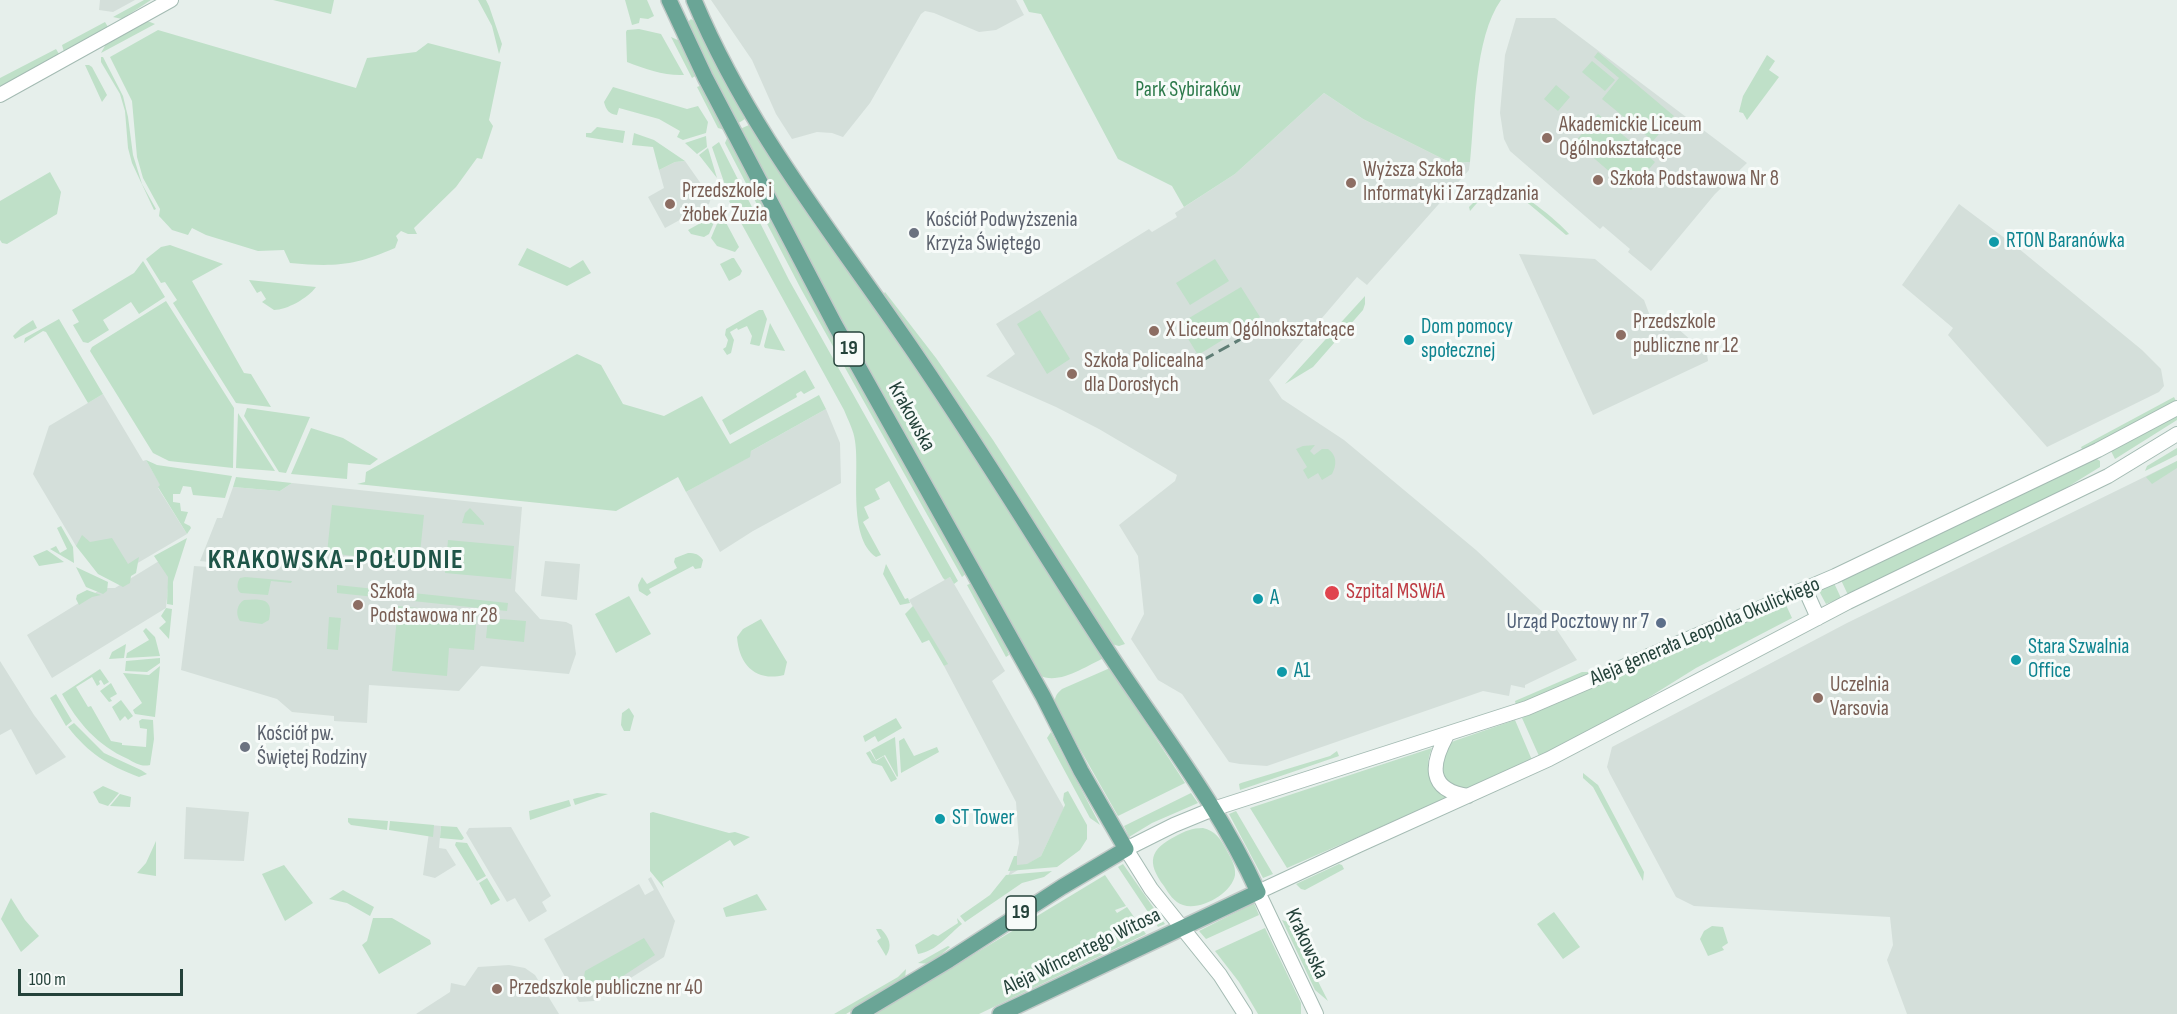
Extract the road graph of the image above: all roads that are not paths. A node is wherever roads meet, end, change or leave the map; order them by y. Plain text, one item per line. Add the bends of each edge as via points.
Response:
1 (171, 0) edge
2 (669, 0) edge
3 (693, 0) edge
4 (0, 95) edge
5 (2177, 408) edge
6 (2177, 434) edge
7 (2098, 450) junction
8 (2108, 476) junction
9 (1805, 589) junction
10 (1818, 618) junction
11 (1448, 735) junction
12 (1468, 796) junction
13 (1213, 809) junction
14 (1126, 849) junction
15 (1258, 892) junction
16 (1181, 927) junction
17 (860, 1014) edge
18 (1000, 1014) edge
19 (1245, 1014) edge
20 (1317, 1014) edge

1 - 4 main road
2 - 14 main road, Krakowska / 19 via 835,325
3 - 13 main road, Krakowska / 19 via 765,138 902,333
5 - 7 main road, Aleja generała Leopolda Okulickiego
6 - 8 main road, Aleja generała Leopolda Okulickiego
7 - 8 main road via 2109,457
7 - 9 main road, Aleja generała Leopolda Okulickiego
8 - 10 main road, Aleja generała Leopolda Okulickiego
9 - 10 main road
9 - 11 main road, Aleja generała Leopolda Okulickiego via 1527,708
10 - 12 main road, Aleja generała Leopolda Okulickiego via 1587,741
11 - 12 main road via 1437,754 1435,772 1452,792
11 - 13 main road, Aleja generała Leopolda Okulickiego
12 - 15 main road, Aleja generała Leopolda Okulickiego
13 - 14 main road, Aleja generała Leopolda Okulickiego
13 - 15 main road, 19
14 - 16 main road
14 - 17 main road, 19
15 - 16 main road, Aleja Wincentego Witosa
15 - 20 main road, Krakowska
16 - 18 main road, Aleja Wincentego Witosa
16 - 19 main road

